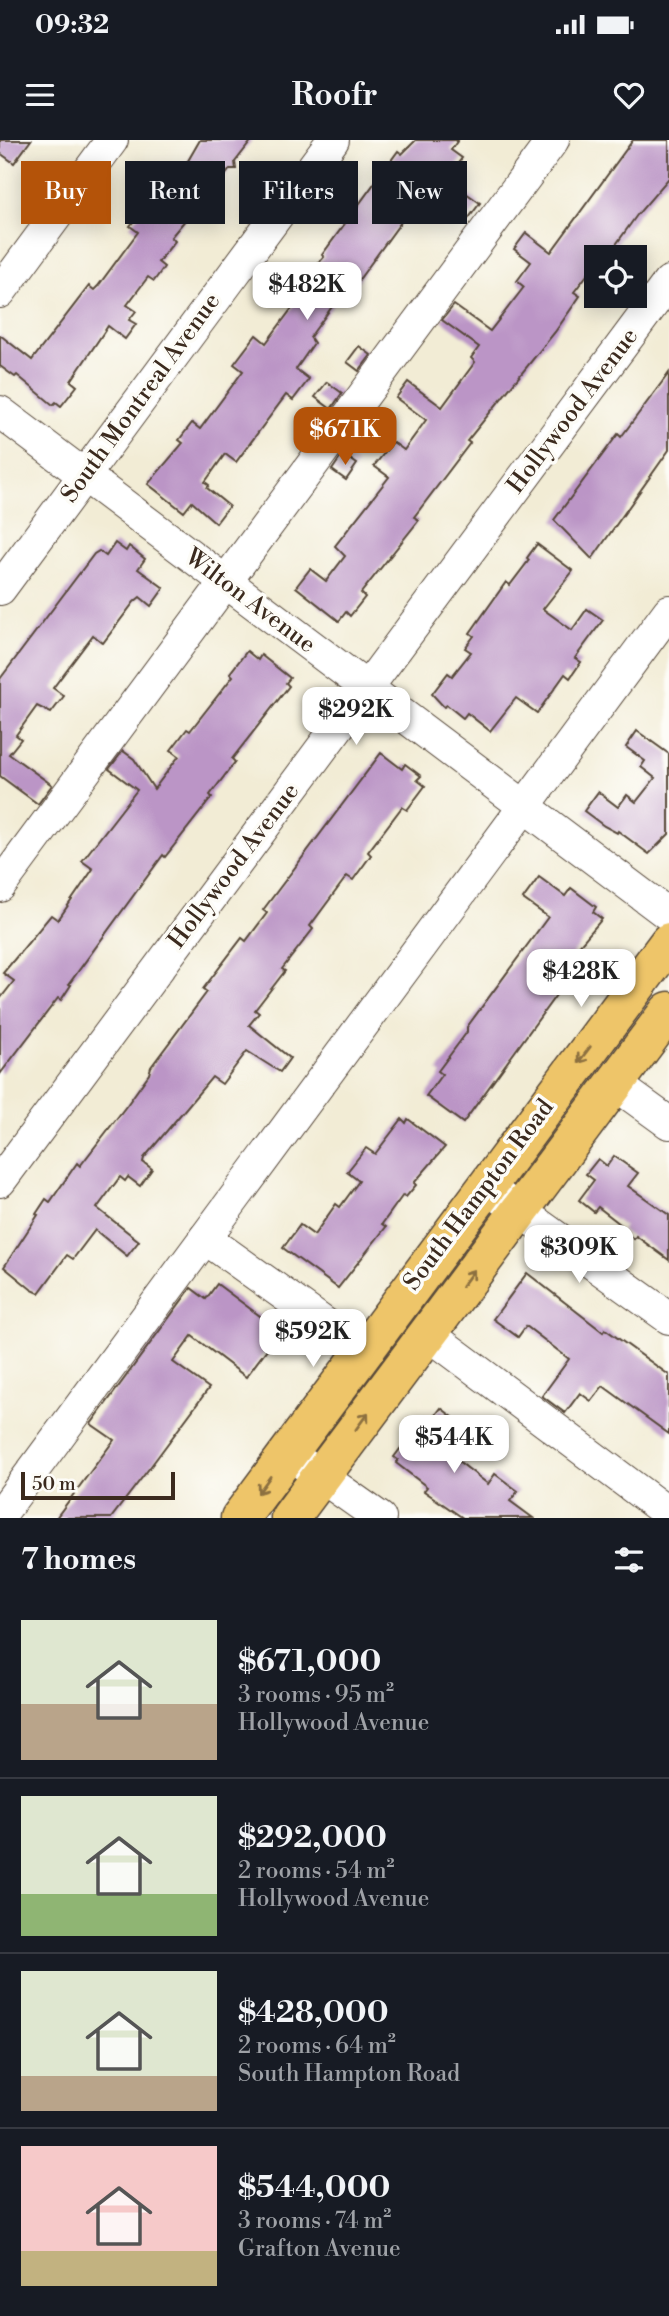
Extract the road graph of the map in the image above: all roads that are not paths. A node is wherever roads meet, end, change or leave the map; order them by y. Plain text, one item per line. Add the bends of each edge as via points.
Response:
1 (112, 140) edge
2 (333, 140) edge
3 (553, 140) edge
4 (669, 282) edge
5 (0, 292) edge
6 (0, 412) edge
7 (83, 476) junction
8 (225, 583) junction
9 (0, 589) edge
10 (669, 611) edge
11 (367, 688) junction
12 (525, 806) junction
13 (0, 886) edge
14 (669, 915) edge
15 (669, 942) edge
16 (669, 1011) edge
17 (615, 1084) junction
18 (669, 1123) edge
19 (0, 1181) edge
20 (485, 1186) junction
21 (519, 1209) junction
22 (205, 1238) junction
23 (669, 1318) edge
24 (428, 1333) junction
25 (363, 1351) junction
26 (288, 1453) junction
27 (322, 1476) junction
28 (669, 1514) edge
29 (0, 1515) edge
30 (240, 1518) edge
31 (290, 1518) edge
32 (380, 1518) edge

1 - 5 street
2 - 7 street, South Montreal Avenue
3 - 8 street
4 - 11 street, Hollywood Avenue
6 - 7 street, Wilton Avenue
7 - 8 street, Wilton Avenue
7 - 9 street, South Montreal Avenue
8 - 11 street, Wilton Avenue
8 - 13 street
10 - 12 street
11 - 12 street, Wilton Avenue
11 - 19 street, Hollywood Avenue
12 - 14 street, Wilton Avenue
12 - 22 street
15 -> 20 main road, South Hampton Road
16 - 17 main road, South Hampton Road
17 - 18 street
17 - 21 main road, South Hampton Road
20 - 21 street
20 - 25 main road, South Hampton Road
21 - 23 street
24 -> 21 main road, South Hampton Road
22 - 25 street
22 - 29 street
27 -> 24 main road, South Hampton Road
24 - 28 street
25 - 26 main road, South Hampton Road
26 - 27 street
26 -> 30 main road, South Hampton Road
27 - 31 main road, South Hampton Road
27 - 32 street

